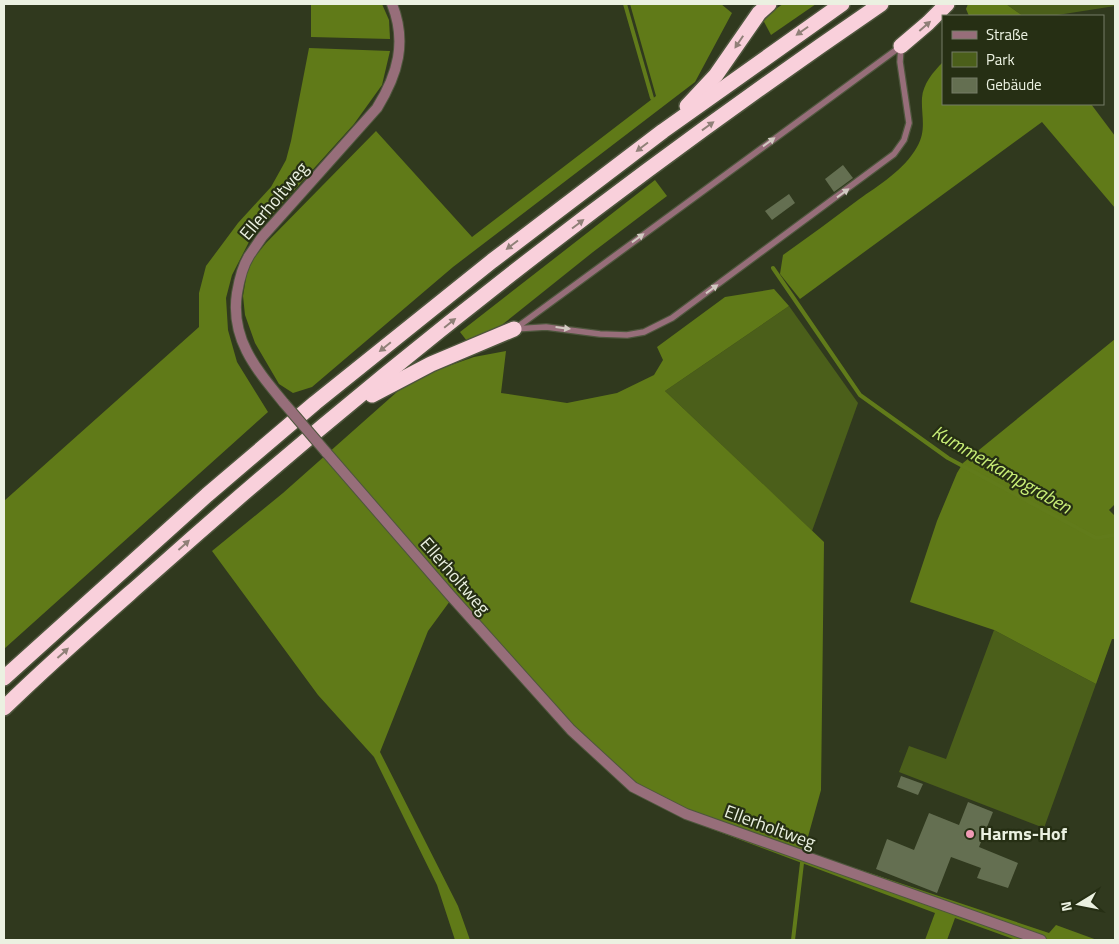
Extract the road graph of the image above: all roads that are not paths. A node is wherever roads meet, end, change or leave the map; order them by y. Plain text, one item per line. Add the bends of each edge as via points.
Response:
1 (392, 4) edge
2 (768, 4) edge
3 (842, 4) edge
4 (881, 4) edge
5 (947, 4) edge
6 (901, 46) junction
7 (663, 131) junction
8 (514, 329) junction
9 (329, 419) junction
10 (4, 678) edge
11 (4, 708) edge
12 (1040, 940) edge

1 - 12 street, Ellerholtweg, bridge via 400,45 389,89 377,108 262,237 248,258 239,281 235,305 237,329 247,354 262,377 571,730 633,787 686,814
2 -> 7 highway via 716,75
3 -> 7 highway
9 -> 4 highway via 675,149
6 -> 5 highway
8 -> 6 lane
8 -> 6 lane via 546,326 627,335 644,332 672,318 894,154 904,140 909,123 900,62
7 -> 10 highway via 492,261 308,409 207,494
8 - 9 highway via 407,376
11 -> 9 highway

